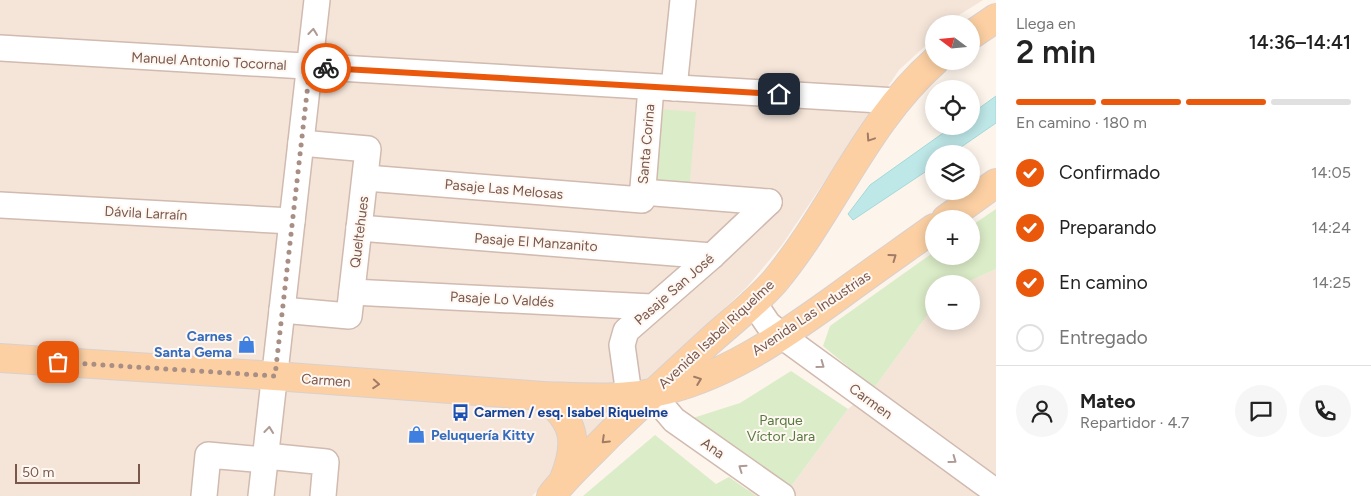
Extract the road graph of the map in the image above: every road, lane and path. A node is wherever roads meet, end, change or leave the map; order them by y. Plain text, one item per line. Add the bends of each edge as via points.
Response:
1 (317, 0) edge
2 (683, 0) edge
3 (996, 18) edge
4 (980, 29) edge
5 (0, 48) edge
6 (310, 66) junction
7 (926, 70) edge
8 (662, 88) junction
9 (897, 101) junction
10 (301, 143) junction
11 (366, 178) junction
12 (996, 183) edge
13 (642, 196) junction
14 (769, 202) joint
15 (0, 205) edge
16 (958, 210) edge
17 (292, 221) junction
18 (359, 228) junction
19 (925, 234) edge
20 (712, 256) junction
21 (352, 292) junction
22 (753, 302) junction
23 (652, 306) junction
24 (282, 310) junction
25 (782, 336) junction
26 (0, 358) edge
27 (275, 376) junction
28 (641, 394) junction
29 (543, 396) junction
30 (266, 458) junction
31 (558, 488) edge
32 (996, 492) edge
33 (204, 496) edge
34 (261, 496) edge
35 (322, 496) edge
36 (782, 496) edge

6 -> 1 street
2 - 8 street, Santa Corina
3 - 4 main road
5 - 6 street, Manuel Antonio Tocornal
6 - 8 street, Manuel Antonio Tocornal
6 - 10 street
7 - 9 main road, Avenida Isabel Riquelme
8 - 9 street, Manuel Antonio Tocornal
8 - 13 street, Santa Corina
9 -> 22 main road, Avenida Isabel Riquelme via 783,270
10 - 11 street, Queltehues via 368,148
10 - 17 street
11 - 13 street, Pasaje Las Melosas
11 - 18 street, Queltehues
12 - 16 main road
13 - 14 street, Pasaje Las Melosas
14 - 20 street, Pasaje San José
15 - 17 street, Dávila Larraín
17 - 24 street
18 - 20 street, Pasaje El Manzanito
18 - 21 street, Queltehues
25 -> 19 main road, Avenida Las Industrias
20 - 23 street, Pasaje San José
21 - 23 street, Pasaje Lo Valdés
21 - 24 street, Queltehues via 349,316
22 - 25 street, Carmen via 768,324
22 - 28 main road, Avenida Isabel Riquelme
23 - 28 street, Pasaje San José via 626,331 622,345
24 - 27 street
28 -> 25 main road, Avenida Las Industrias via 700,380
25 -> 32 street, Carmen
26 - 27 main road, Carmen
27 -> 29 main road, Carmen
30 -> 27 street
28 - 29 main road, Carmen
28 -> 31 main road, Avenida Isabel Riquelme
36 -> 28 street, Ana
29 - 31 main road via 561,413 570,427 572,439 571,457
30 - 33 street via 208,455
30 - 34 street
30 - 35 street via 326,462

